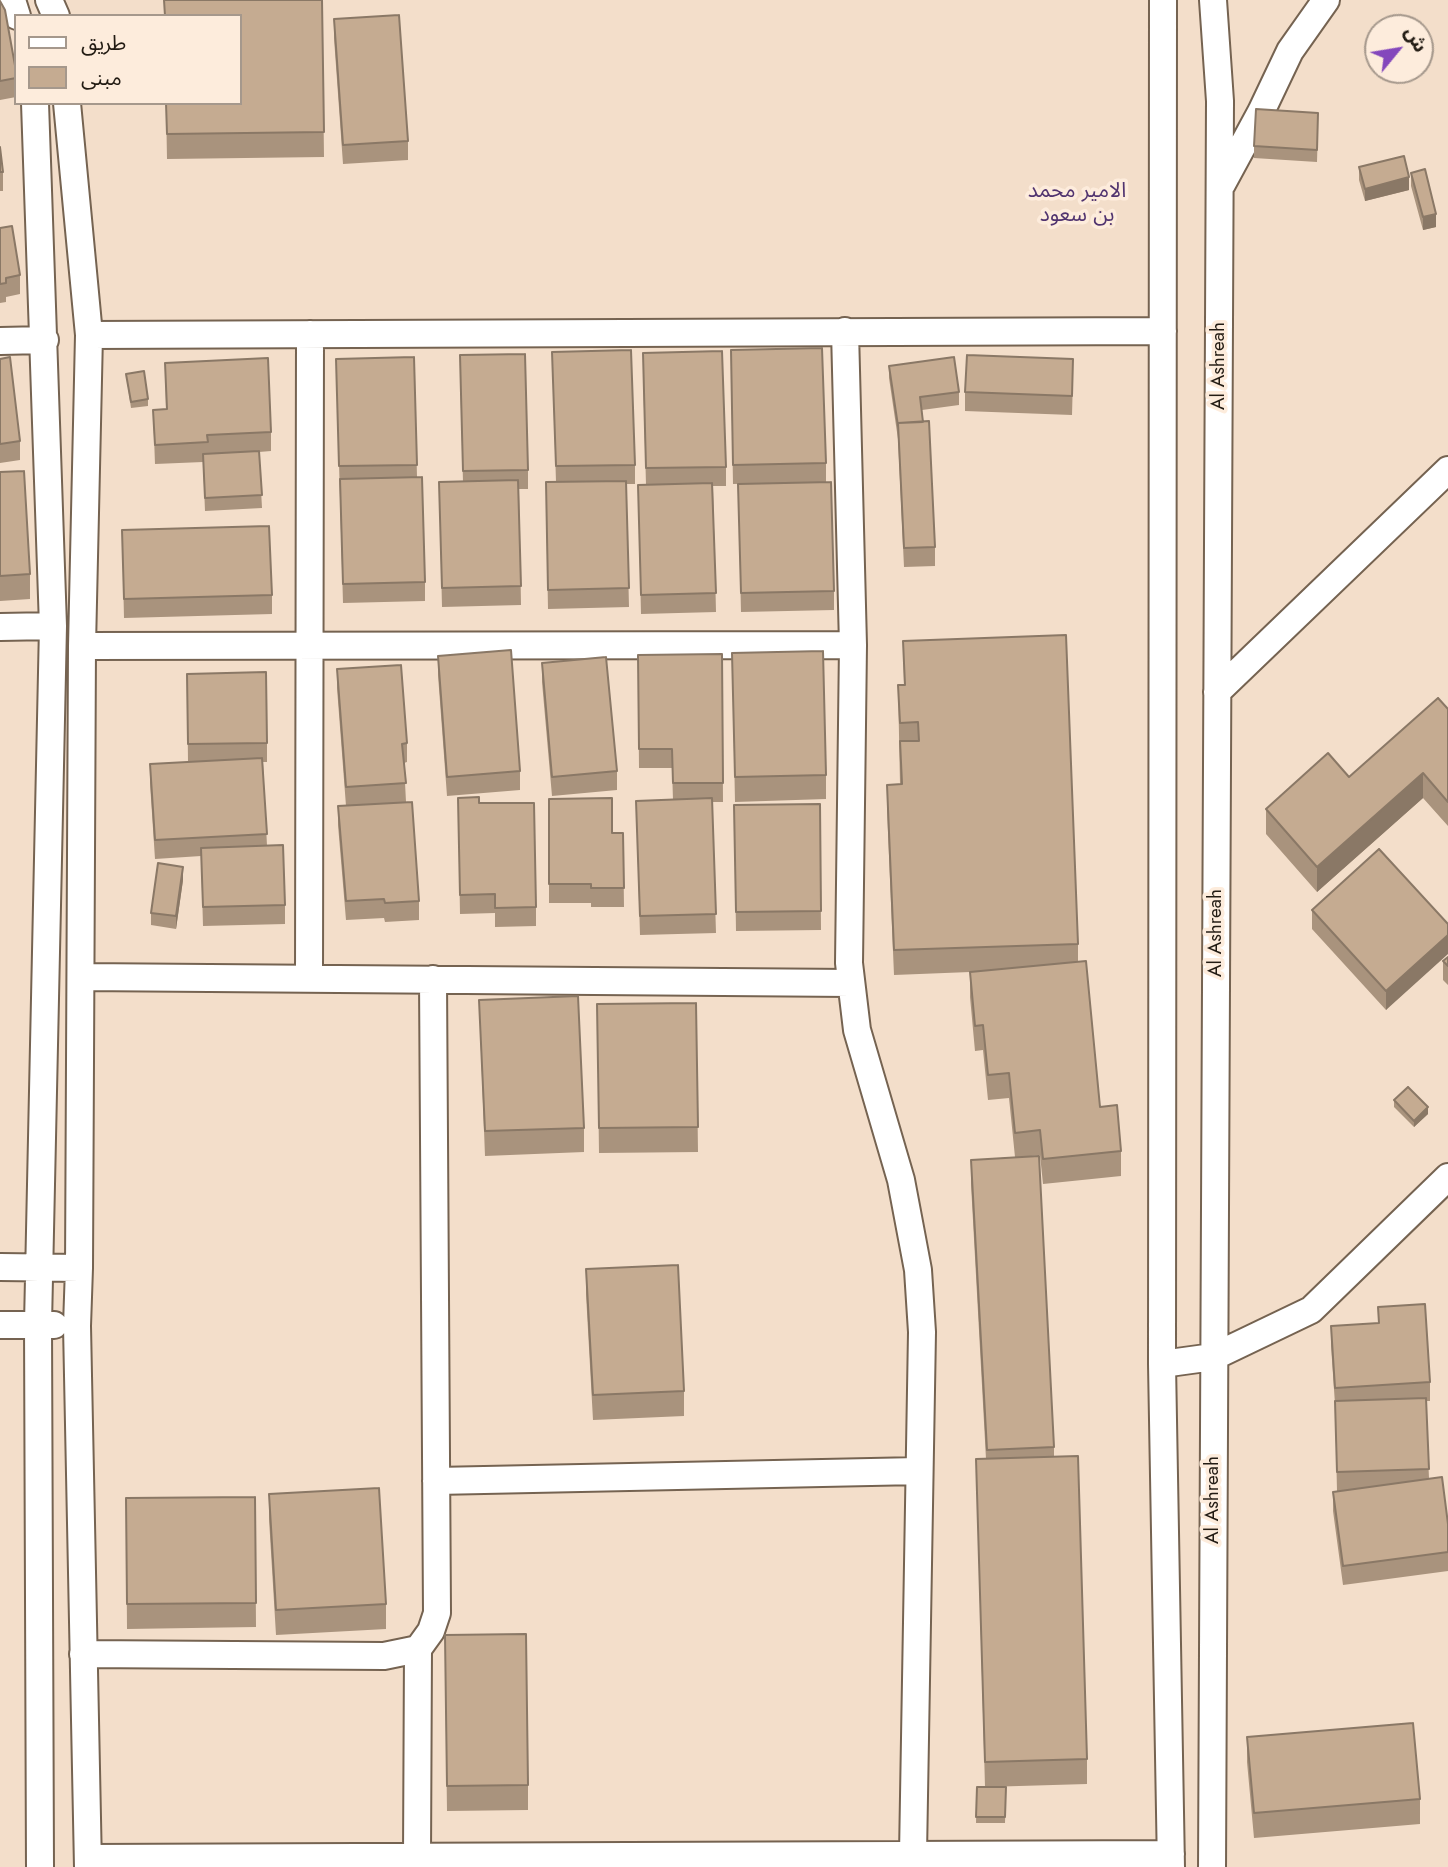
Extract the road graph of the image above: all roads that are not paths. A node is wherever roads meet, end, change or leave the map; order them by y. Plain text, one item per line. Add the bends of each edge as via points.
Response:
1 (1163, 0) edge
2 (1213, 0) edge
3 (1326, 0) edge
4 (35, 105) edge
5 (67, 105) edge
6 (1220, 188) junction
7 (845, 331) junction
8 (1163, 331) junction
9 (310, 334) junction
10 (89, 335) junction
11 (45, 340) junction
12 (0, 341) edge
13 (1448, 470) edge
14 (53, 626) junction
15 (0, 627) edge
16 (309, 645) junction
17 (853, 645) junction
18 (82, 646) junction
19 (1217, 692) junction
20 (80, 977) junction
21 (309, 978) junction
22 (433, 979) junction
23 (851, 983) junction
24 (1448, 1177) edge
25 (39, 1266) junction
26 (0, 1267) edge
27 (79, 1268) junction
28 (38, 1324) junction
29 (0, 1325) edge
30 (77, 1326) junction
31 (1213, 1357) junction
32 (1162, 1364) junction
33 (919, 1471) junction
34 (436, 1480) junction
35 (418, 1649) junction
36 (83, 1654) junction
37 (913, 1854) junction
38 (417, 1856) junction
39 (1171, 1860) edge
40 (88, 1862) edge
41 (371, 1862) edge
42 (40, 1867) edge
43 (1212, 1867) edge

1 - 8 street
2 - 6 street, Al Ashreah
3 - 6 street via 1290,51
4 - 11 street
5 - 10 street
6 - 19 street, Al Ashreah
7 - 8 street
7 - 9 street
7 - 17 street
8 - 32 street
9 - 10 street
9 - 16 street
10 - 18 street
11 - 12 street
11 - 14 street
13 - 19 street
14 - 15 street
14 - 25 street
16 - 17 street
16 - 18 street
16 - 21 street
17 - 23 street
18 - 20 street
19 - 31 street, Al Ashreah
20 - 21 street
20 - 27 street
21 - 22 street
22 - 23 street
22 - 34 street
23 - 33 street via 857,1030 901,1180 918,1270 922,1332
24 - 31 street via 1311,1310
25 - 26 street
25 - 27 street
25 - 28 street
27 - 30 street
28 - 29 street
28 - 30 street
28 - 42 street
30 - 36 street
31 - 32 street
31 - 43 street, Al Ashreah
32 - 39 street
33 - 34 street
33 - 37 street
34 - 35 street via 437,1613
35 - 36 street via 384,1656
35 - 38 street
36 - 40 street
37 - 38 street
37 - 39 street
38 - 41 street
40 - 41 street

